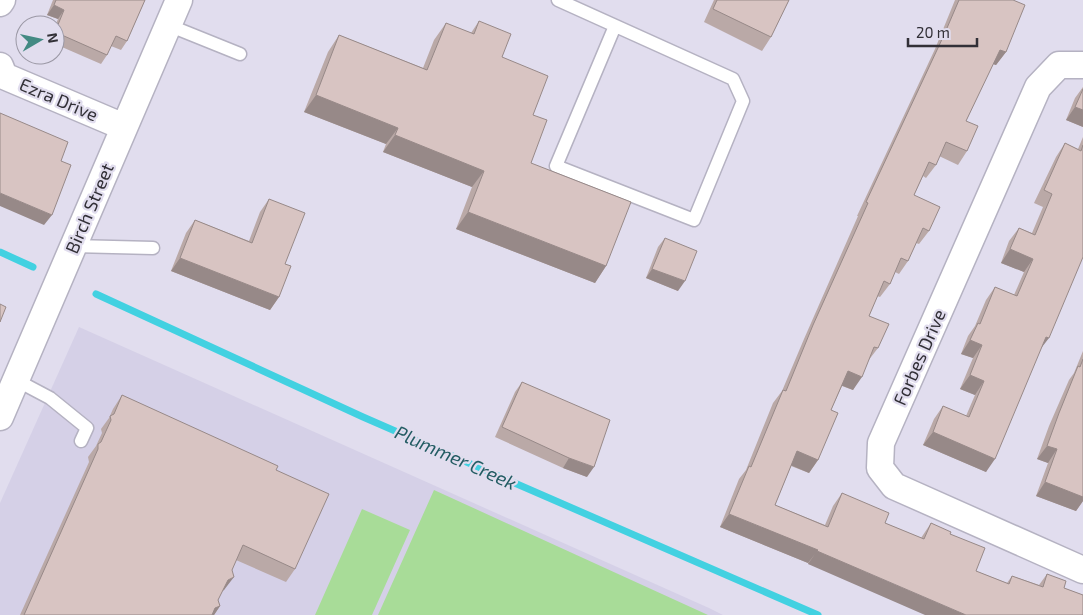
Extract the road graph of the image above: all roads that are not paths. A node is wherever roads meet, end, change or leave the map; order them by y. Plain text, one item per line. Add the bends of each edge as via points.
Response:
1 (2, 0) edge
2 (179, 0) edge
3 (558, 0) edge
4 (0, 3) edge
5 (168, 25) junction
6 (615, 26) junction
7 (240, 54) dead end
8 (1083, 65) edge
9 (0, 66) edge
10 (124, 127) junction
11 (73, 246) junction
12 (153, 248) dead end
13 (16, 380) junction
14 (0, 417) edge
15 (81, 441) dead end
16 (1083, 570) edge

1 - 4 street
2 - 5 street, Birch Street
3 - 6 lane
5 - 7 lane
5 - 10 street, Birch Street
6 - 6 lane via 733,79 742,101 694,220 556,166
8 - 16 street, Forbes Drive via 1059,65 1038,87 881,443 880,468 894,486
9 - 10 street, Ezra Drive via 4,76
10 - 11 street, Birch Street
11 - 12 lane
11 - 13 street, Birch Street
13 - 14 street, Birch Street
13 - 15 lane via 50,398 87,428

